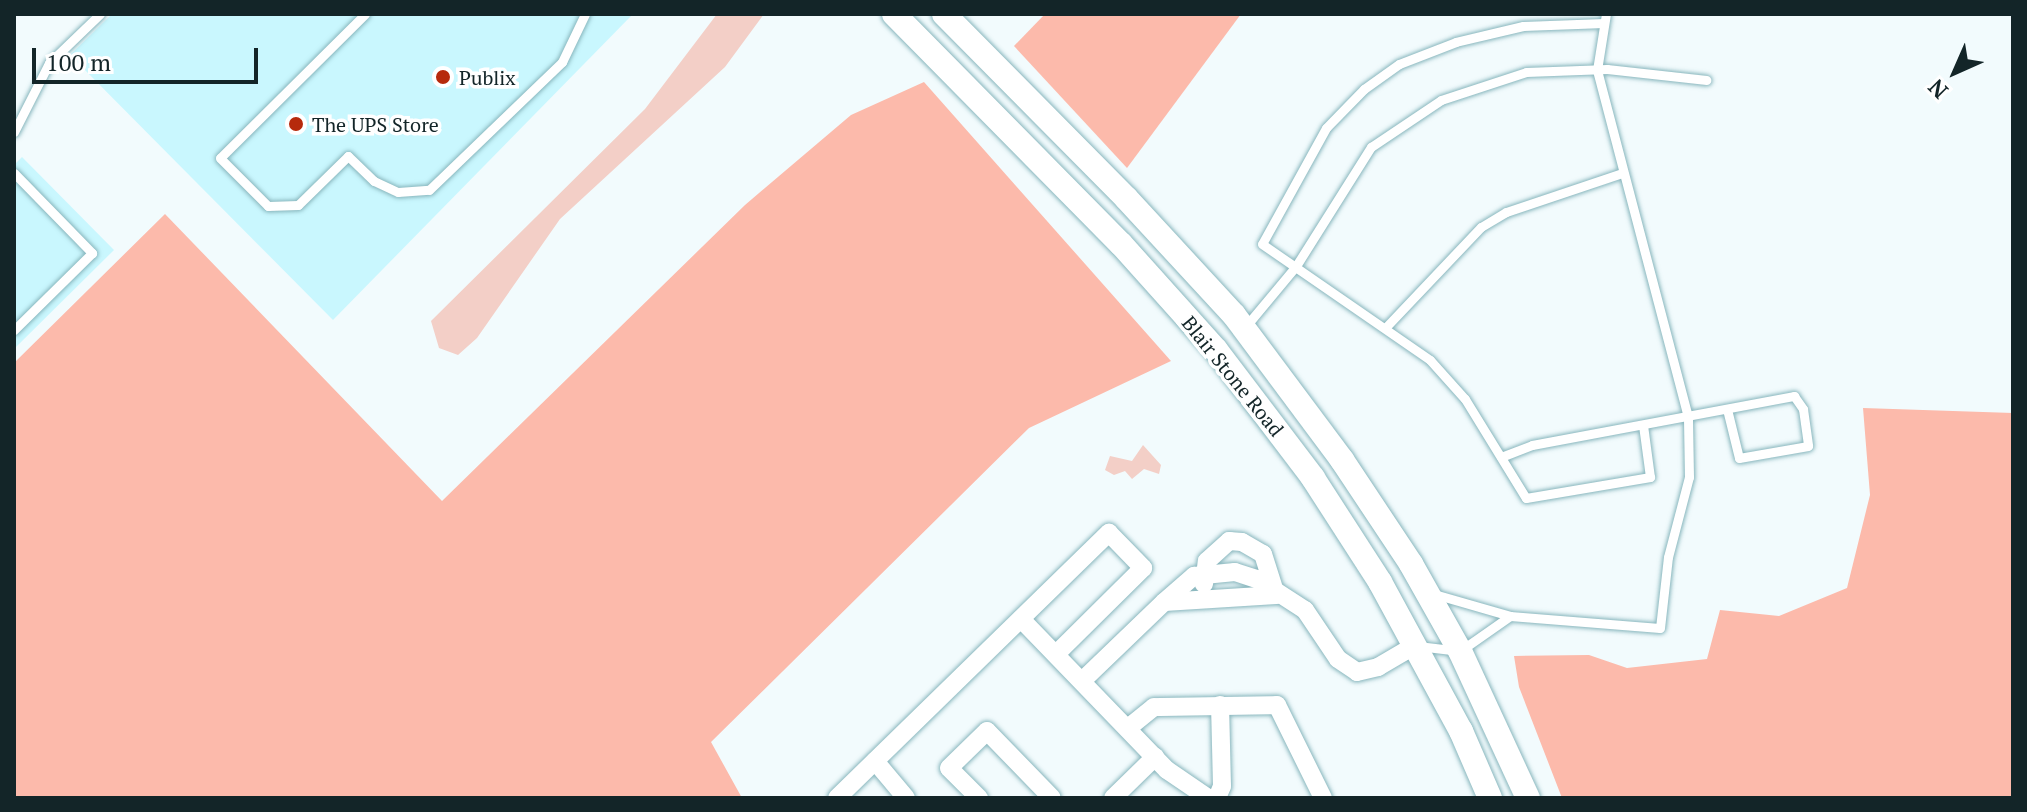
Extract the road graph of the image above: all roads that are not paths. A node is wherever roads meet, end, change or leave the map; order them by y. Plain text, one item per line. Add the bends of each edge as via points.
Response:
1 (100, 14) edge
2 (365, 14) edge
3 (585, 14) edge
4 (894, 14) edge
5 (944, 14) edge
6 (1605, 18) edge
7 (1597, 70) junction
8 (1706, 80) dead end
9 (14, 132) edge
10 (1622, 173) junction
11 (16, 178) edge
12 (1296, 266) junction
13 (1386, 327) junction
14 (1243, 329) junction
15 (14, 330) edge
16 (1727, 409) junction
17 (1688, 417) junction
18 (1643, 425) junction
19 (1501, 457) junction
20 (1203, 574) junction
21 (1426, 592) junction
22 (1276, 595) junction
23 (1205, 598) junction
24 (1164, 602) junction
25 (1510, 616) junction
26 (1021, 619) junction
27 (1414, 646) junction
28 (1460, 651) junction
29 (1056, 654) junction
30 (1082, 681) junction
31 (1220, 705) junction
32 (1128, 728) junction
33 (1155, 757) junction
34 (875, 761) junction
35 (837, 798) edge
36 (906, 798) edge
37 (979, 798) edge
38 (1052, 798) edge
39 (1113, 798) edge
40 (1208, 798) edge
41 (1217, 798) edge
42 (1323, 798) edge
43 (1490, 798) edge
44 (1528, 798) edge

1 - 9 lane via 49,63
2 - 3 lane via 220,158 268,206 280,210 298,205 348,156 374,181 398,192 429,190 562,62
4 - 27 main road, Blair Stone Road via 1121,244 1216,350 1313,478
5 - 14 main road, Blair Stone Road via 1126,198
6 - 7 lane
6 - 12 lane via 1523,26 1456,42 1399,64 1364,89 1326,128 1262,244
7 - 8 lane
7 - 10 lane
7 - 12 lane via 1526,72 1485,83 1441,100 1395,129 1355,168
10 - 13 lane via 1537,200 1481,227
10 - 17 lane
11 - 15 lane via 92,253
12 - 13 lane
12 - 14 lane
13 - 19 lane via 1430,360 1465,399
14 - 21 main road, Blair Stone Road via 1342,460
16 - 16 lane via 1794,396 1803,409 1808,446 1739,458
16 - 17 lane
17 - 18 lane
17 - 25 lane via 1689,477 1668,557 1660,628
18 - 19 lane via 1532,445
18 - 19 lane via 1650,477 1526,498
20 - 22 street via 1246,575
20 - 22 street via 1218,549 1229,541 1242,542 1263,554
20 - 23 street
20 - 24 street via 1179,585
21 - 25 lane
21 - 28 main road, Blair Stone Road
22 - 23 street
22 - 27 street via 1305,610 1338,659 1357,672 1378,667
23 - 24 street
24 - 30 street
25 - 28 lane
26 - 29 street
26 - 29 street via 1109,533 1143,568
26 - 34 street
27 - 28 lane
27 - 43 main road, Blair Stone Road via 1461,731
28 - 44 main road, Blair Stone Road
29 - 30 street
30 - 32 street
31 - 32 street via 1154,707
31 - 41 street via 1222,786
31 - 42 street via 1277,705
32 - 33 street
33 - 39 street
33 - 40 street
34 - 35 street
34 - 36 street
37 - 38 street via 949,768 987,731

